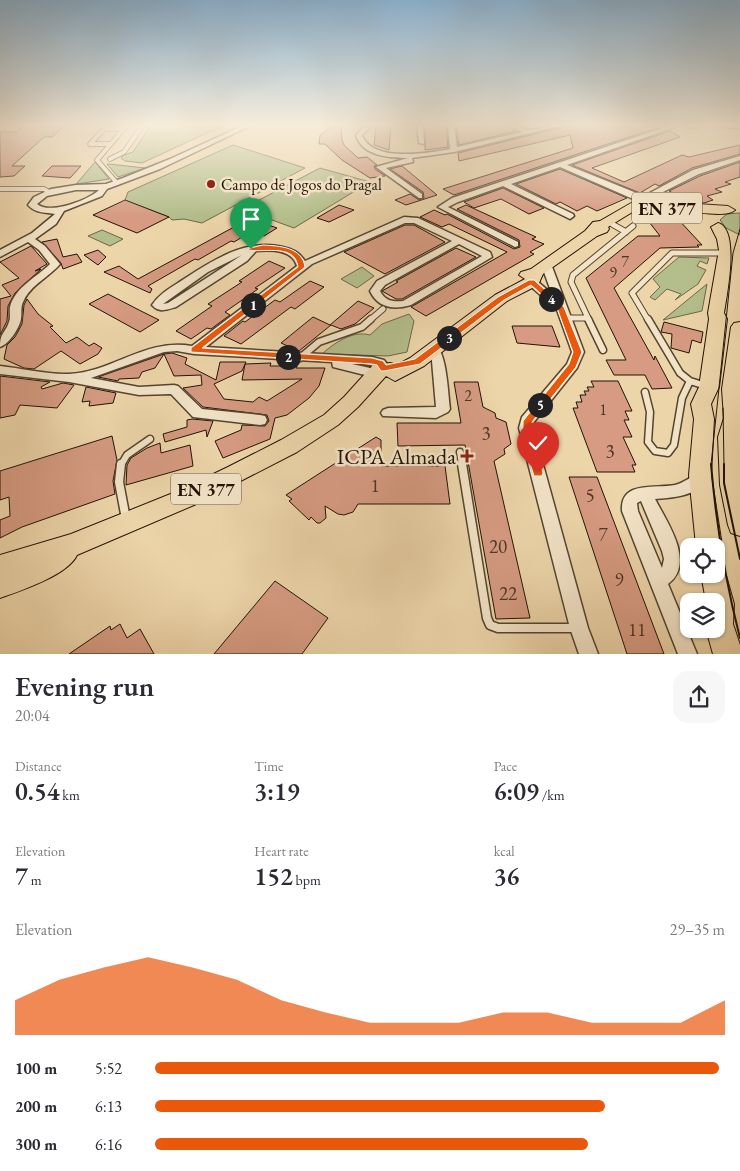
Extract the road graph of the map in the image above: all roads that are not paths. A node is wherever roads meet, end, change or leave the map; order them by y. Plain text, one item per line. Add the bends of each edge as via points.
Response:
1 (101, 156) edge
2 (117, 156) edge
3 (183, 156) edge
4 (409, 156) edge
5 (416, 156) junction
6 (419, 156) edge
7 (588, 156) edge
8 (740, 158) edge
9 (110, 159) dead end
10 (562, 165) junction
11 (117, 183) junction
12 (506, 184) junction
13 (103, 187) junction
14 (0, 189) edge
15 (49, 192) junction
16 (419, 196) dead end
17 (645, 199) junction
18 (61, 209) junction
19 (730, 215) edge
20 (570, 216) dead end
21 (605, 223) junction
22 (634, 226) dead end
23 (626, 232) junction
24 (737, 237) dead end
25 (28, 238) junction
26 (458, 241) junction
27 (515, 244) dead end
28 (251, 249) junction
29 (725, 253) junction
30 (0, 254) edge
31 (305, 265) junction
32 (536, 273) junction
33 (381, 304) junction
34 (563, 312) junction
35 (588, 318) junction
36 (740, 327) edge
37 (0, 343) edge
38 (434, 349) junction
39 (194, 350) junction
40 (603, 350) dead end
41 (300, 358) junction
42 (0, 370) edge
43 (385, 374) junction
44 (69, 378) junction
45 (690, 381) junction
46 (709, 387) junction
47 (645, 392) dead end
48 (737, 408) edge
49 (388, 413) dead end
50 (260, 420) dead end
51 (150, 439) dead end
52 (460, 452) dead end
53 (700, 479) junction
54 (127, 524) junction
55 (740, 525) edge
56 (708, 538) edge
57 (74, 546) junction
58 (0, 567) edge
59 (716, 583) edge
60 (0, 585) edge
61 (579, 628) junction
62 (589, 654) edge
63 (688, 654) edge
64 (728, 654) edge

1 - 11 lane via 97,160
2 - 9 lane
3 - 11 street
4 - 5 street
5 - 6 street
5 - 16 street via 380,167
7 - 10 street
8 - 17 street via 696,172
10 - 12 street
10 - 17 street
11 - 13 street
12 - 20 street
12 - 27 street via 442,207
13 - 15 street
13 - 18 street via 99,194
14 - 15 lane via 44,189
15 - 18 street via 35,200 33,206 44,211
17 - 19 main road, EN 377
17 - 21 main road, EN 377
18 - 25 street via 56,220
19 - 21 main road, EN 377 via 697,214 668,208 642,209
19 - 24 main road, EN 377
19 - 29 main road
21 - 23 lane
21 - 32 main road, EN 377
22 - 23 lane
23 - 35 lane via 571,278
25 - 30 street
25 - 37 street via 56,264 21,296 15,308 15,322
26 - 31 street via 415,220 404,220
26 - 33 street via 381,283 375,291
26 - 33 street via 488,257 408,303
28 - 28 street via 233,254 156,305 163,308 172,304 244,259
28 - 31 street via 284,249
29 - 45 lane via 672,253 632,293 680,373
29 - 46 main road
31 - 39 street
32 - 34 street
32 - 34 street
32 - 38 main road, EN 377
33 - 41 lane via 362,327 319,342
34 - 35 lane
34 - 61 street via 576,345 577,358 527,421 526,428
35 - 40 lane
36 - 48 main road via 732,389
38 - 43 main road, EN 377 via 417,362
38 - 49 street via 443,408 436,413
39 - 41 street
39 - 44 street via 166,347
41 - 43 street
42 - 44 street
43 - 54 main road, EN 377 via 361,410 331,420 236,474
44 - 50 street via 139,391 174,389 198,414
45 - 46 lane
45 - 47 lane via 682,398 674,445 667,453 659,452 647,438 650,406
46 - 53 main road via 701,404 704,419
48 - 55 main road via 729,437 729,460
51 - 54 lane via 128,452 120,463 119,484
52 - 61 lane via 490,625 498,628
53 - 56 main road
53 - 63 street via 677,491 646,494 632,497 629,501 630,511
54 - 57 main road, EN 377
57 - 58 main road, EN 377
57 - 60 main road, EN 377 via 45,568
59 - 64 main road via 720,604 719,624
61 - 62 street

